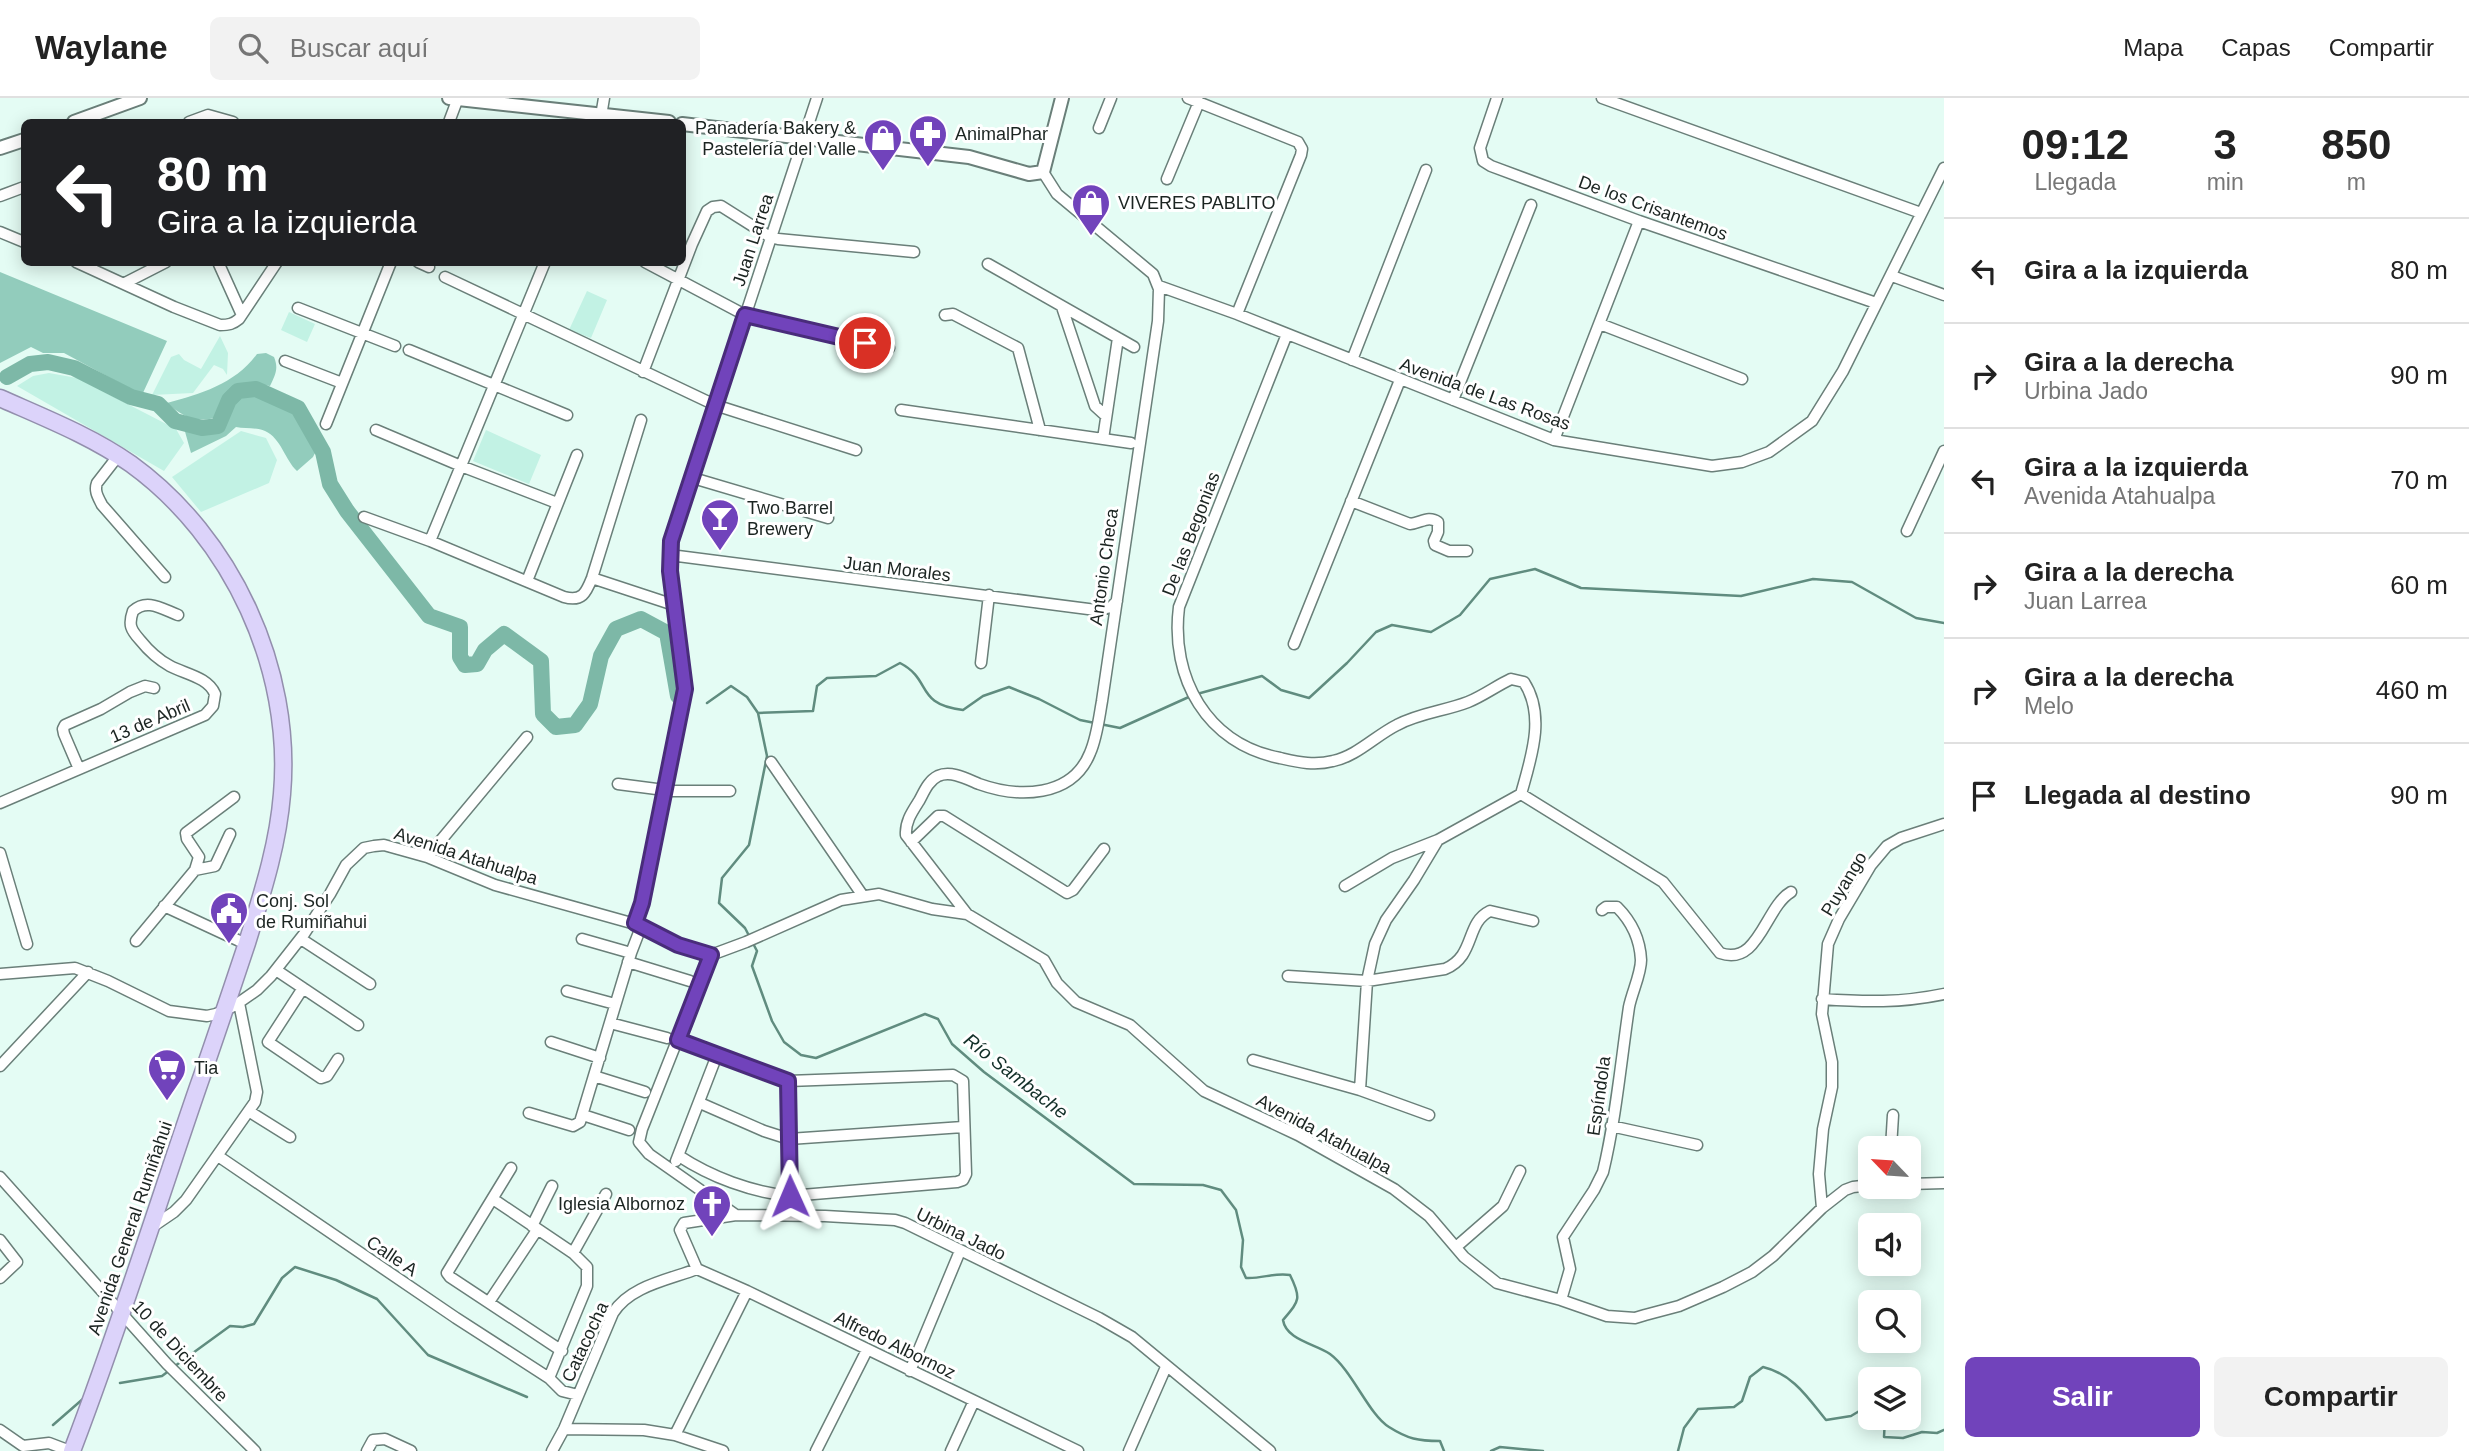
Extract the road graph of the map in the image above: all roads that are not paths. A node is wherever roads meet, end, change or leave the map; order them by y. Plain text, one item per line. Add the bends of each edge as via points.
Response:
1 (140, 98) edge
2 (455, 98) edge
3 (604, 98) edge
4 (817, 98) edge
5 (1062, 98) edge
6 (1111, 98) edge
7 (1497, 98) edge
8 (1602, 98) edge
9 (1193, 100) edge
10 (82, 119) edge
11 (197, 119) edge
12 (222, 119) edge
13 (450, 119) edge
14 (601, 119) edge
15 (686, 124) edge
16 (1099, 128) dead end
17 (802, 138) junction
18 (21, 141) edge
19 (0, 148) edge
20 (1944, 168) edge
21 (1426, 170) dead end
22 (1043, 172) junction
23 (1167, 179) dead end
24 (21, 188) edge
25 (0, 196) edge
26 (1531, 205) dead end
27 (1921, 213) junction
28 (1639, 221) junction
29 (0, 232) edge
30 (770, 237) junction
31 (21, 241) edge
32 (915, 252) dead end
33 (686, 260) edge
34 (988, 264) dead end
35 (85, 266) edge
36 (158, 266) edge
37 (220, 266) edge
38 (274, 266) edge
39 (389, 266) edge
40 (543, 266) edge
41 (653, 266) edge
42 (684, 266) edge
43 (1892, 276) junction
44 (445, 277) dead end
45 (678, 279) junction
46 (125, 283) junction
47 (1158, 286) junction
48 (1944, 295) edge
49 (1877, 303) junction
50 (1062, 307) junction
51 (298, 308) dead end
52 (241, 313) junction
53 (1237, 314) junction
54 (522, 315) junction
55 (745, 315) junction
56 (945, 315) dead end
57 (1600, 324) junction
58 (361, 332) junction
59 (1287, 334) junction
60 (1118, 338) junction
61 (396, 346) dead end
62 (889, 348) dead end
63 (408, 350) dead end
64 (1153, 359) junction
65 (1352, 360) junction
66 (285, 361) dead end
67 (643, 372) junction
68 (1742, 379) dead end
69 (1400, 380) junction
70 (342, 383) junction
71 (494, 385) junction
72 (0, 398) edge
73 (1453, 400) junction
74 (715, 405) junction
75 (901, 410) dead end
76 (567, 415) dead end
77 (1106, 416) junction
78 (641, 420) dead end
79 (326, 424) dead end
80 (376, 430) dead end
81 (1040, 430) junction
82 (1103, 439) junction
83 (1554, 440) junction
84 (1131, 443) dead end
85 (856, 450) dead end
86 (1944, 452) edge
87 (577, 455) dead end
88 (118, 456) junction
89 (461, 466) junction
90 (693, 478) junction
91 (1351, 501) junction
92 (557, 503) junction
93 (364, 517) dead end
94 (828, 519) dead end
95 (1907, 531) dead end
96 (430, 541) junction
97 (1467, 551) dead end
98 (670, 555) junction
99 (165, 577) dead end
100 (592, 578) junction
101 (527, 581) junction
102 (989, 596) junction
103 (1117, 601) junction
104 (674, 605) junction
105 (178, 615) dead end
106 (1294, 644) dead end
107 (981, 663) dead end
108 (154, 688) dead end
109 (527, 737) dead end
110 (771, 762) dead end
111 (79, 769) junction
112 (618, 784) dead end
113 (665, 790) junction
114 (730, 791) dead end
115 (1521, 794) junction
116 (234, 797) dead end
117 (0, 803) edge
118 (1944, 824) edge
119 (230, 834) dead end
120 (1438, 840) junction
121 (911, 842) junction
122 (1104, 849) dead end
123 (0, 853) edge
124 (428, 857) junction
125 (195, 870) junction
126 (1345, 886) dead end
127 (1791, 892) dead end
128 (863, 896) junction
129 (164, 906) junction
130 (1602, 910) dead end
131 (967, 914) junction
132 (1533, 920) dead end
133 (638, 925) junction
134 (301, 939) junction
135 (582, 939) dead end
136 (136, 941) dead end
137 (27, 944) dead end
138 (246, 944) junction
139 (711, 955) junction
140 (629, 957) junction
141 (276, 970) junction
142 (88, 972) junction
143 (0, 974) edge
144 (1288, 976) dead end
145 (690, 981) dead end
146 (1367, 981) junction
147 (370, 984) dead end
148 (303, 988) junction
149 (567, 991) dead end
150 (1944, 994) edge
151 (1822, 999) junction
152 (615, 1004) junction
153 (232, 1006) junction
154 (610, 1023) junction
155 (358, 1025) dead end
156 (667, 1038) dead end
157 (678, 1040) junction
158 (551, 1042) dead end
159 (717, 1055) junction
160 (600, 1058) junction
161 (338, 1059) dead end
162 (1253, 1060) dead end
163 (0, 1066) edge
164 (594, 1076) junction
165 (788, 1081) junction
166 (1360, 1090) junction
167 (645, 1092) dead end
168 (700, 1103) junction
169 (250, 1112) junction
170 (529, 1113) dead end
171 (583, 1115) junction
172 (1429, 1115) dead end
173 (1893, 1115) dead end
174 (1611, 1126) junction
175 (963, 1127) junction
176 (629, 1130) dead end
177 (1892, 1136) edge
178 (290, 1137) dead end
179 (789, 1139) junction
180 (1697, 1145) dead end
181 (218, 1156) junction
182 (511, 1168) dead end
183 (1520, 1171) dead end
184 (0, 1177) edge
185 (1944, 1183) edge
186 (1922, 1184) edge
187 (552, 1186) dead end
188 (1858, 1186) edge
189 (606, 1194) dead end
190 (790, 1196) junction
191 (493, 1199) junction
192 (1822, 1208) junction
193 (736, 1214) junction
194 (152, 1227) junction
195 (534, 1228) junction
196 (0, 1240) edge
197 (1456, 1247) junction
198 (960, 1251) junction
199 (573, 1253) junction
200 (697, 1269) junction
201 (0, 1278) edge
202 (747, 1291) junction
203 (1561, 1300) junction
204 (489, 1302) junction
205 (122, 1314) junction
206 (867, 1350) junction
207 (562, 1351) junction
208 (1166, 1367) junction
209 (910, 1371) junction
210 (551, 1373) junction
211 (578, 1395) junction
212 (974, 1401) junction
213 (564, 1429) junction
214 (0, 1430) edge
215 (675, 1436) junction
216 (71, 1451) edge
217 (256, 1451) edge
218 (367, 1451) edge
219 (411, 1451) edge
220 (552, 1451) edge
221 (723, 1451) edge
222 (816, 1451) edge
223 (951, 1451) edge
224 (1078, 1451) edge
225 (1129, 1451) edge
226 (1270, 1451) edge

1 - 10 street
2 - 13 street
2 - 14 street
3 - 14 street
4 - 17 street, Juan Larrea
5 - 22 street
6 - 16 street
7 - 28 street, De los Crisantemos via 1480,148 1483,161
8 - 27 street
9 - 23 street
9 - 53 street via 1298,142 1302,149
11 - 12 street via 208,115
15 - 17 street
17 - 22 street via 969,157 1029,174
17 - 30 street, Juan Larrea
18 - 19 street
20 - 27 street, Avenida de Las Rosas
21 - 65 street
22 - 47 street via 1057,194 1153,274
24 - 25 street
26 - 73 street
27 - 43 street, Avenida de Las Rosas
28 - 49 street, De los Crisantemos
28 - 57 street
29 - 31 street
30 - 32 street
30 - 33 street via 720,206 713,207 707,211
30 - 55 street, Juan Larrea
34 - 50 street
35 - 46 street
36 - 46 street
37 - 52 street
38 - 52 street
39 - 58 street
40 - 54 street
41 - 45 street
42 - 45 street
43 - 48 street
43 - 49 street, Avenida de Las Rosas
44 - 54 street
45 - 55 street
45 - 67 street
46 - 52 street via 220,325 234,324
47 - 53 street, Avenida de Las Rosas
47 - 64 street, Antonio Checa
49 - 83 street, Avenida de Las Rosas via 1812,421 1769,452 1712,466
50 - 60 street
50 - 77 street via 1094,406
51 - 58 street
53 - 59 street, Avenida de Las Rosas
54 - 67 street
54 - 71 street
55 - 62 street
55 - 74 street, Juan Larrea
56 - 81 street via 953,314 1018,348
57 - 68 street
57 - 83 street
58 - 61 street
58 - 70 street
59 - 65 street, Avenida de Las Rosas
59 - 115 street, De las Begonias via 1179,607 1177,642 1199,704 1224,734 1246,749 1317,764 1336,761 1400,723 1469,701 1511,679 1524,682 1532,695 1535,743
60 - 64 street
60 - 77 street
63 - 71 street
64 - 103 street, Antonio Checa
65 - 69 street, Avenida de Las Rosas
66 - 70 street
67 - 74 street
69 - 73 street, Avenida de Las Rosas
69 - 91 street
70 - 79 street
71 - 76 street
71 - 89 street
72 - 88 highway, Avenida General Rumiñahui
73 - 83 street, Avenida de Las Rosas
74 - 85 street
74 - 90 street, Juan Larrea
75 - 81 street
77 - 82 street
78 - 100 street
80 - 89 street
81 - 82 street
82 - 84 street
86 - 95 street
87 - 92 street
88 - 99 street via 97,483 97,496
88 - 138 highway, Avenida General Rumiñahui via 166,494 198,528 248,607 270,665 281,727 282,794 274,851
89 - 92 street
89 - 96 street
90 - 94 street
90 - 98 street, Juan Larrea
91 - 97 street via 1410,524 1434,519 1439,527 1435,545
91 - 106 street
92 - 101 street
93 - 96 street
96 - 101 street
98 - 102 street, Juan Morales
98 - 104 street, Juan Larrea
100 - 101 street via 586,592 574,600
100 - 104 street
102 - 103 street, Juan Morales via 1096,610
102 - 107 street
103 - 121 street, Antonio Checa via 1095,736 1077,775 1052,789 1015,793 952,774 940,775 907,821 906,835
104 - 113 street, Juan Larrea via 685,689
105 - 111 street, 13 de Abril via 151,604 138,606 129,621 147,649 206,682 215,694 213,706 205,715
108 - 111 street via 130,692 65,725 64,734
109 - 124 street
110 - 128 street
111 - 117 street, 13 de Abril
112 - 113 street
113 - 114 street
113 - 133 street, Juan Larrea
115 - 120 street
115 - 127 street via 1663,882 1720,953 1738,955 1749,947 1777,904
116 - 125 street via 186,833 199,857
118 - 151 street, Puyango via 1887,846 1871,866 1828,944
119 - 125 street via 215,866
120 - 126 street via 1391,858
120 - 146 street via 1385,920
121 - 122 street via 944,816 1067,893
121 - 131 street
123 - 137 street
124 - 133 street, Avenida Atahualpa via 495,885
124 - 134 street, Avenida Atahualpa via 384,845 364,848 346,865
125 - 129 street
128 - 131 street, Avenida Atahualpa via 879,894
128 - 139 street, Avenida Atahualpa via 841,900
129 - 136 street
129 - 138 street
130 - 174 street, Espíndola via 1617,907 1632,926 1641,963 1631,997
131 - 197 street, Avenida Atahualpa via 1044,960 1057,983 1076,1002 1130,1025 1204,1091 1298,1135 1394,1189 1429,1216
132 - 146 street via 1490,911 1456,964
133 - 139 street, Avenida Atahualpa
133 - 140 street, Juan Larrea
134 - 141 street, Avenida Atahualpa
134 - 147 street
135 - 140 street
138 - 153 highway, Avenida General Rumiñahui
139 - 157 street
140 - 145 street
140 - 152 street, Juan Larrea
141 - 148 street
141 - 153 street, Avenida Atahualpa
142 - 143 street via 75,968
142 - 153 street via 169,1011 207,1016
142 - 163 street
144 - 146 street
146 - 166 street
148 - 155 street
148 - 161 street via 268,1042 321,1078
149 - 152 street
150 - 151 street via 1882,1003
151 - 192 street, Puyango via 1832,1087 1819,1174
152 - 154 street, Juan Larrea
153 - 169 street via 257,1091
153 - 194 highway, Avenida General Rumiñahui
154 - 156 street
154 - 160 street, Juan Larrea
157 - 159 street
157 - 193 street via 639,1142 649,1154
158 - 160 street
159 - 165 street
159 - 168 street
160 - 164 street, Juan Larrea
162 - 166 street
164 - 167 street
164 - 171 street, Juan Larrea
165 - 175 street via 953,1075 963,1081
165 - 179 street
166 - 172 street
168 - 179 street
168 - 190 street via 677,1158 765,1194
169 - 178 street
169 - 181 street
170 - 171 street via 573,1126
171 - 176 street
173 - 177 street
174 - 180 street
174 - 203 street, Espíndola via 1603,1172 1563,1237 1570,1269
175 - 179 street
175 - 190 street via 967,1174 963,1180
179 - 190 street
181 - 194 street via 187,1200
181 - 210 street, Calle A via 425,1297
182 - 191 street
183 - 197 street via 1503,1206
184 - 205 street, 10 de Diciembre
185 - 186 street
187 - 195 street
188 - 192 street, Avenida Atahualpa via 1844,1190
189 - 199 street
191 - 195 street
191 - 204 street via 447,1273
192 - 203 street, Avenida Atahualpa via 1752,1272 1679,1306 1635,1318 1613,1318
193 - 198 street, Urbina Jado via 895,1220
193 - 200 street via 682,1225 680,1230
194 - 205 highway, Avenida General Rumiñahui
195 - 199 street
195 - 204 street
196 - 201 street via 17,1262
197 - 203 street, Avenida Atahualpa via 1497,1283
198 - 208 street, Urbina Jado via 1099,1318 1132,1337
198 - 209 street
199 - 207 street via 587,1267 589,1279
200 - 202 street, Alfredo Albornoz
200 - 211 street, Catacocha via 620,1302
202 - 206 street, Alfredo Albornoz
202 - 215 street
204 - 207 street
205 - 216 highway, Avenida General Rumiñahui
205 - 217 street, 10 de Diciembre
206 - 209 street, Alfredo Albornoz
206 - 222 street
207 - 210 street
208 - 225 street
208 - 226 street, Urbina Jado
209 - 212 street, Alfredo Albornoz
210 - 211 street, Calle A via 562,1391
211 - 213 street, Catacocha
212 - 223 street
212 - 224 street, Alfredo Albornoz
213 - 215 street
213 - 220 street, Catacocha
214 - 216 street via 23,1446 49,1443
215 - 221 street
218 - 219 street via 373,1440 382,1438

